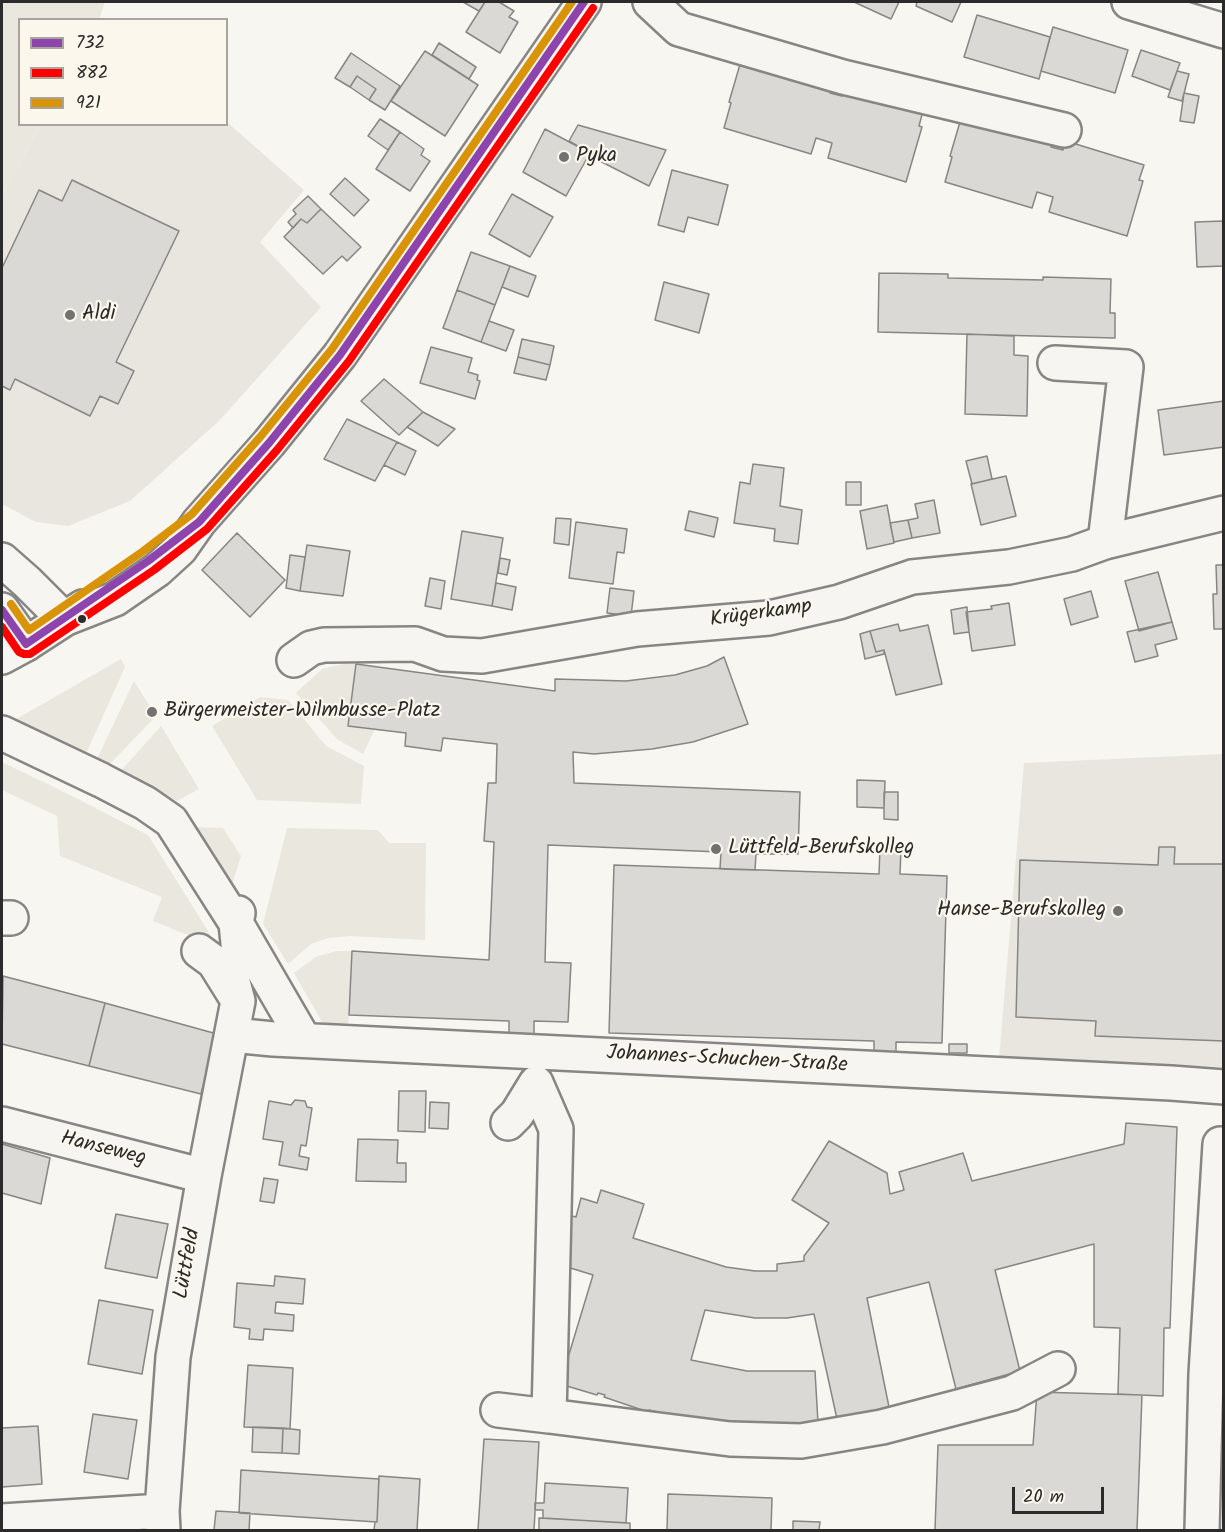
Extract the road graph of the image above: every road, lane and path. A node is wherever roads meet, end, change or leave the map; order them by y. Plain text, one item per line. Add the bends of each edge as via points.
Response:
1 (584, 2) edge
2 (650, 2) edge
3 (1129, 2) edge
4 (1224, 30) edge
5 (1064, 130) dead end
6 (1055, 363) dead end
7 (1224, 513) edge
8 (1106, 542) junction
9 (2, 560) edge
10 (2, 610) edge
11 (64, 619) junction
12 (14, 650) edge
13 (294, 660) dead end
14 (2, 734) edge
15 (237, 918) junction
16 (199, 951) dead end
17 (238, 1001) junction
18 (231, 1035) junction
19 (304, 1040) junction
20 (537, 1067) junction
21 (1224, 1087) edge
22 (508, 1123) dead end
23 (2, 1124) edge
24 (1220, 1144) dead end
25 (204, 1176) junction
26 (1058, 1369) dead end
27 (1215, 1374) edge
28 (498, 1410) dead end
29 (549, 1416) junction
30 (2, 1521) edge
31 (162, 1521) edge
32 (1202, 1530) edge

1 - 11 street via 340,355 180,549 158,570 115,599
2 - 5 street via 679,29 843,77
3 - 4 street
6 - 8 street via 1126,367
7 - 8 street, Krügerkamp
8 - 13 street, Krügerkamp via 1072,554 1009,567 912,577 839,602 769,618 637,629 482,656 443,654 415,644 324,645 310,648
9 - 11 street
10 - 12 street
11 - 12 street
14 - 15 street via 145,803 171,821
15 - 17 street via 239,953 229,967
15 - 19 street
16 - 17 street via 214,962
17 - 18 street, Lüttfeld
18 - 19 street, Johannes-Schuchen-Straße
18 - 25 street, Lüttfeld
19 - 20 street, Johannes-Schuchen-Straße
20 - 21 street, Johannes-Schuchen-Straße
20 - 22 street via 517,1114
20 - 29 street via 556,1129
23 - 25 street, Hanseweg
24 - 27 street
25 - 31 street, Lüttfeld via 173,1356
26 - 29 street via 1012,1393 882,1427 801,1441 730,1439
27 - 32 street
28 - 29 street
30 - 31 street

